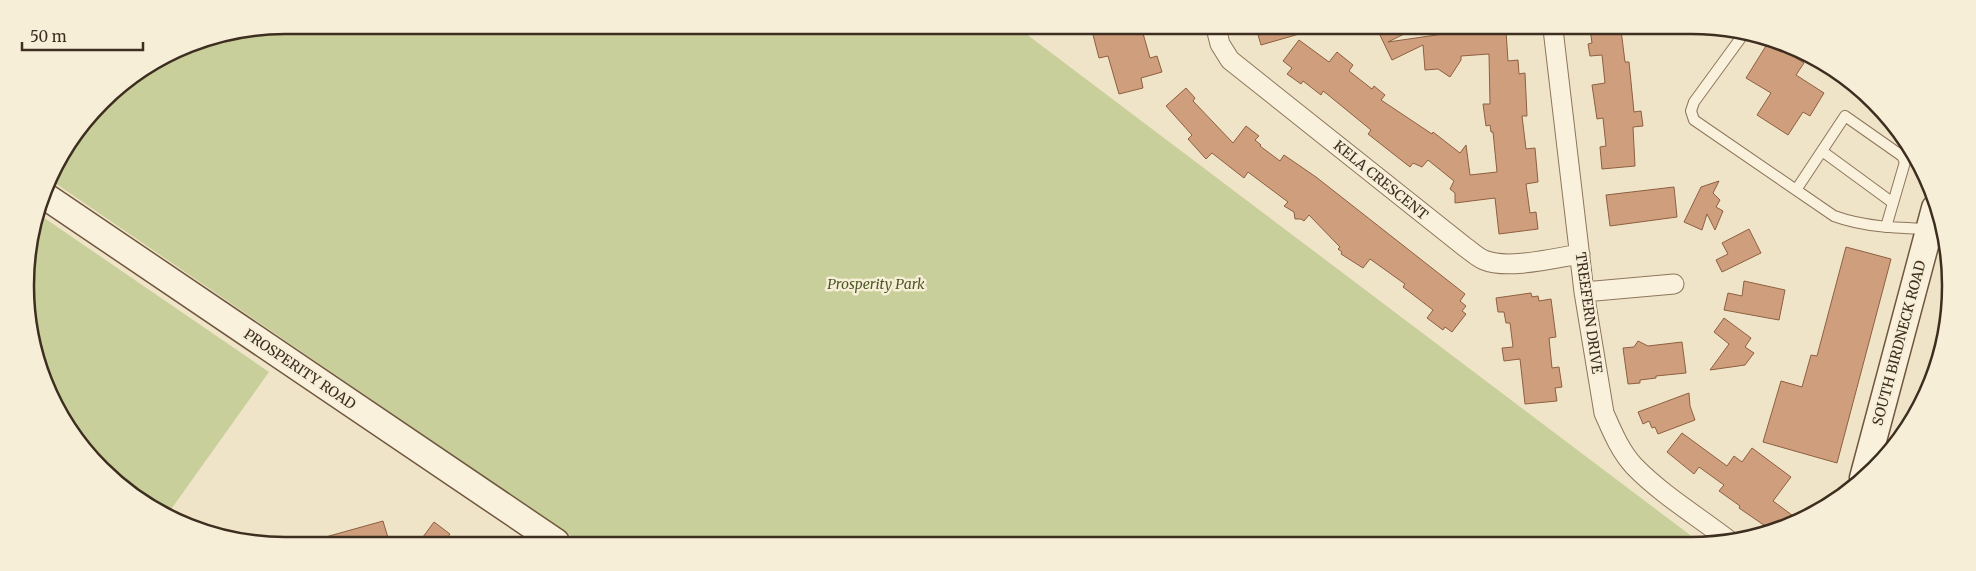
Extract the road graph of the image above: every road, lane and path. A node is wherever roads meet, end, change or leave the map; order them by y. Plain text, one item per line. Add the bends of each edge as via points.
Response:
1 (1218, 34) edge
2 (1554, 34) edge
3 (1740, 39) dead end
4 (1822, 151) junction
5 (1796, 190) junction
6 (49, 199) edge
7 (1893, 203) junction
8 (1932, 219) edge
9 (1886, 227) junction
10 (1580, 254) junction
11 (1674, 284) dead end
12 (1584, 292) junction
13 (1866, 466) edge
14 (1722, 535) edge
15 (549, 537) edge

1 - 10 street, KELA CRESCENT via 1230,60 1485,260 1501,263
2 - 10 street, TREEFERN DRIVE
3 - 5 lane via 1694,102 1691,110 1694,120
4 - 5 lane
4 - 7 lane
4 - 7 lane via 1845,116 1902,156 1905,162
5 - 9 lane via 1834,216
6 - 15 street, PROSPERITY ROAD
7 - 9 lane
8 - 9 lane
8 - 13 street, SOUTH BIRDNECK ROAD
10 - 12 street, TREEFERN DRIVE
11 - 12 street
12 - 14 street, TREEFERN DRIVE via 1604,413 1624,452 1654,484

